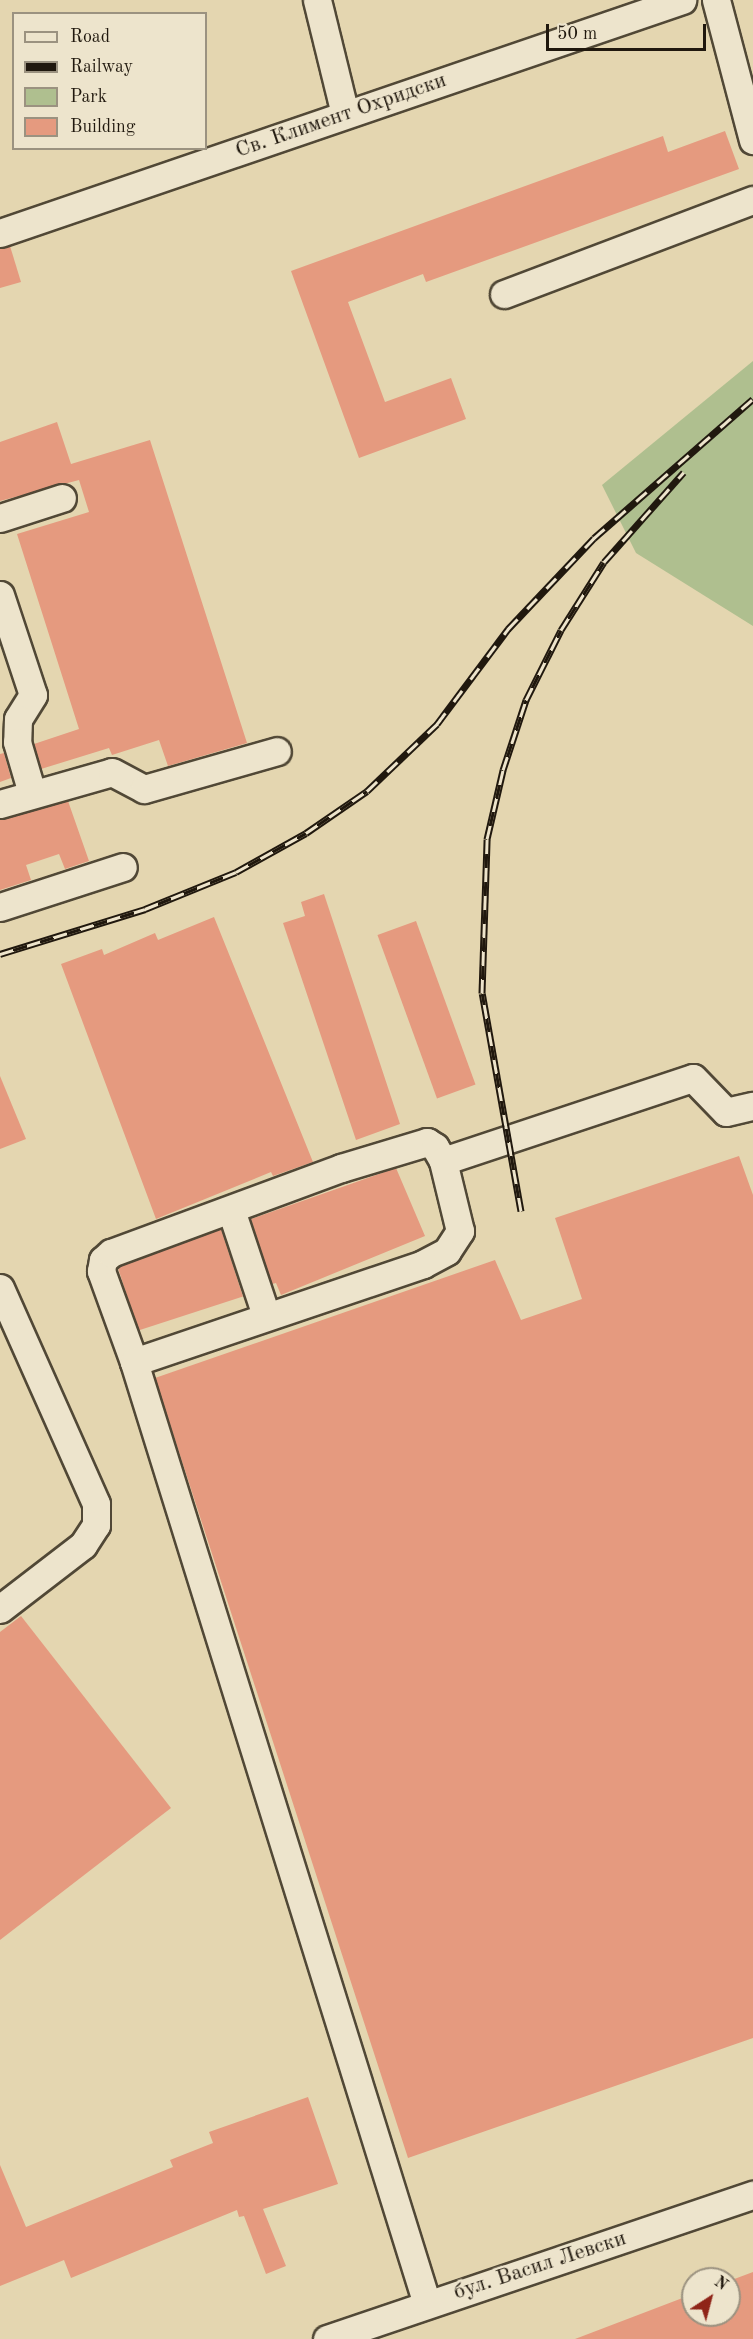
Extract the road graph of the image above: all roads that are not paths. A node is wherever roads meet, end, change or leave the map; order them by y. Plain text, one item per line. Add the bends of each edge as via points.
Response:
1 (317, 0) edge
2 (682, 0) edge
3 (716, 0) edge
4 (345, 114) junction
5 (753, 140) edge
6 (753, 200) edge
7 (0, 233) edge
8 (504, 294) dead end
9 (62, 498) dead end
10 (0, 518) edge
11 (0, 595) edge
12 (277, 751) dead end
13 (32, 793) junction
14 (0, 804) edge
15 (123, 867) dead end
16 (0, 907) edge
17 (753, 1106) edge
18 (443, 1161) junction
19 (231, 1210) junction
20 (0, 1288) edge
21 (266, 1316) junction
22 (134, 1362) junction
23 (0, 1609) edge
24 (753, 2195) edge
25 (428, 2304) junction
26 (327, 2339) edge

1 - 4 street
2 - 4 street, Св. Климент Охридски
3 - 5 street
4 - 7 street, Св. Климент Охридски
6 - 8 street
9 - 10 street
11 - 13 street via 33,695 18,719 17,742
12 - 13 street via 144,789 112,772
13 - 14 street
15 - 16 street
17 - 18 street via 726,1112 693,1078
18 - 19 street via 427,1142 341,1168
18 - 21 street via 460,1231 447,1251 423,1264
19 - 21 street
19 - 22 street via 144,1239 103,1260 100,1271
20 - 23 street via 96,1504 96,1525 83,1545
21 - 22 street
22 - 25 street
24 - 25 street, бул. Васил Левски
25 - 26 street, бул. Васил Левски

